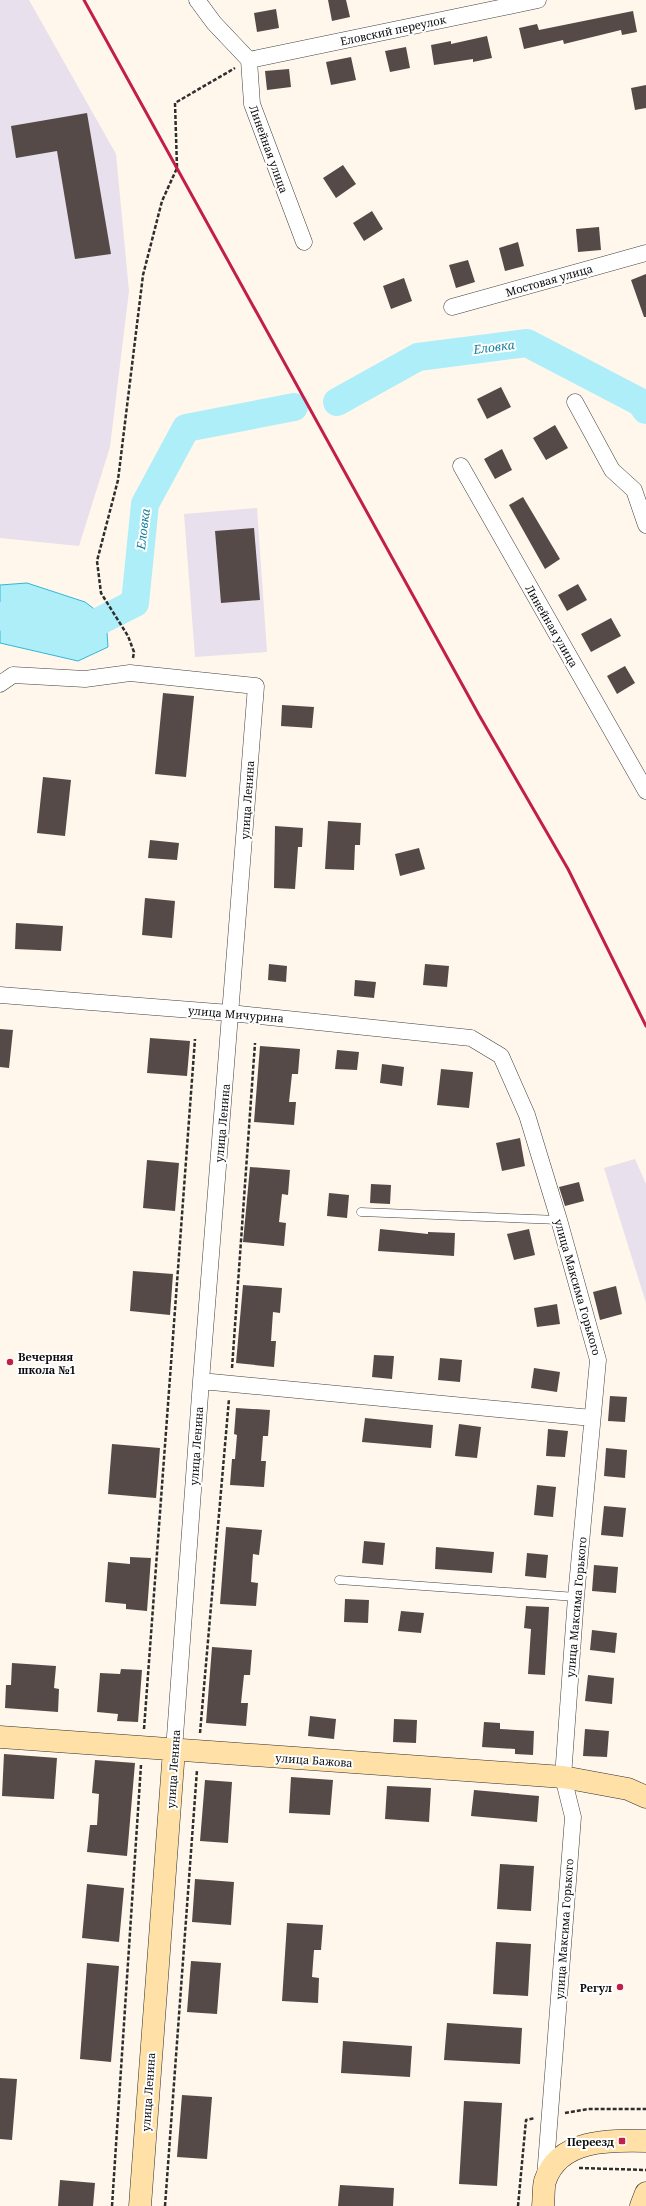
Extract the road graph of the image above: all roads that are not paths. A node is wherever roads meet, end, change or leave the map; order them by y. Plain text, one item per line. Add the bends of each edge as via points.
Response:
1 (197, 0) edge
2 (538, 0) edge
3 (249, 60) junction
4 (304, 242) dead end
5 (646, 253) edge
6 (452, 307) dead end
7 (575, 402) dead end
8 (461, 466) dead end
9 (646, 525) edge
10 (0, 684) edge
11 (645, 787) edge
12 (0, 995) edge
13 (230, 1013) junction
14 (471, 1038) joint
15 (361, 1212) dead end
16 (559, 1220) junction
17 (201, 1381) junction
18 (592, 1418) junction
19 (339, 1580) dead end
20 (576, 1597) junction
21 (0, 1737) edge
22 (174, 1750) junction
23 (562, 1777) junction
24 (637, 1793) edge
25 (646, 2141) edge
26 (545, 2183) junction
27 (646, 2194) edge
28 (140, 2206) edge
29 (543, 2206) edge
30 (641, 2206) edge

1 - 3 street via 214,23
2 - 3 street, Еловский переулок
3 - 4 street, Линейная улица via 252,104
5 - 6 street, Мостовая улица
7 - 9 street via 612,470 634,490
8 - 11 street, Линейная улица
10 - 13 street, улица Ленина via 13,675 85,679 130,673 256,686
12 - 13 street, улица Мичурина
13 - 14 street, улица Мичурина
13 - 17 street, улица Ленина
14 - 16 street, улица Максима Горького via 501,1056 527,1115
15 - 16 lane
16 - 18 street, улица Максима Горького via 598,1360
17 - 18 street
17 - 22 street, улица Ленина
18 - 20 street, улица Максима Горького
19 - 20 lane
20 - 23 street, улица Максима Горького
21 - 22 street, улица Бажова
22 - 23 street, улица Бажова
22 - 28 street, улица Ленина
23 - 24 street, улица Бажова
23 - 26 street, улица Максима Горького via 573,1817
25 - 26 street via 622,2140 572,2149 551,2168
26 - 29 street, улица Максима Горького
27 - 30 street

